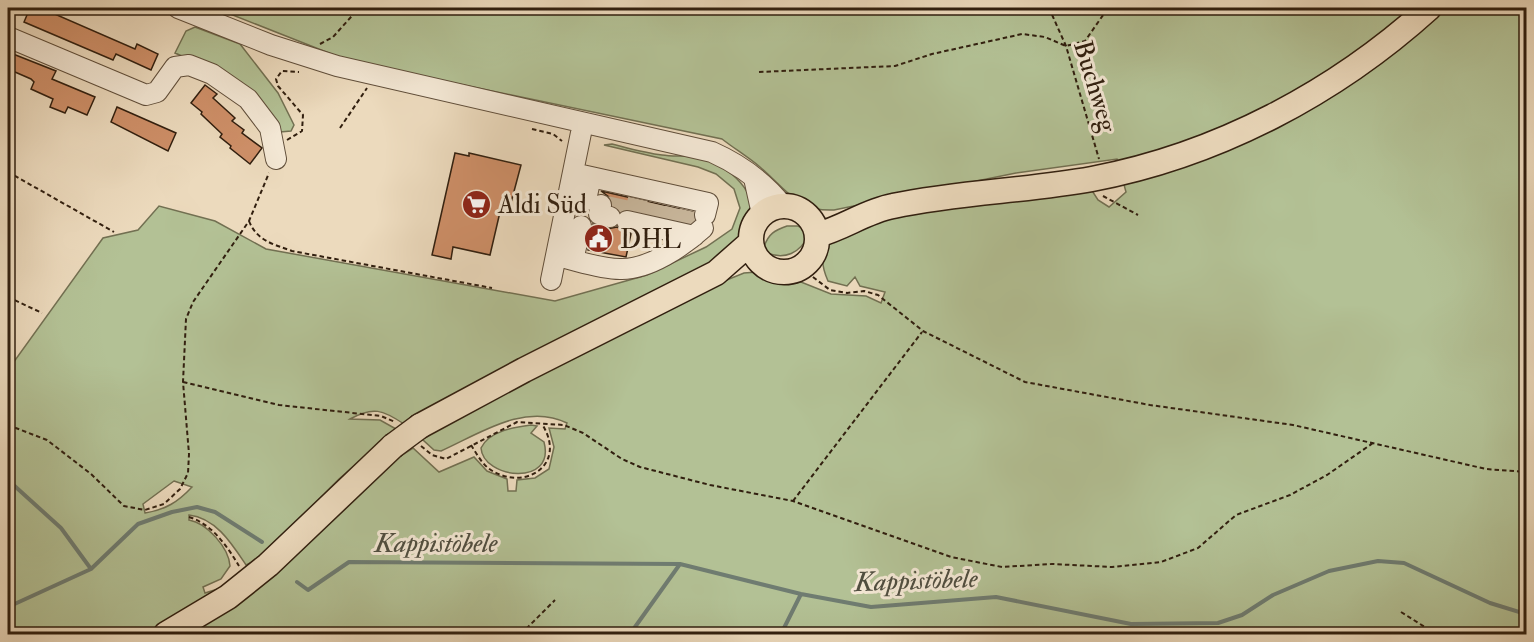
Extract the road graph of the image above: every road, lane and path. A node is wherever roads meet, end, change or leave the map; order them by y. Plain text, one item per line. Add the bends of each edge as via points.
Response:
1 (178, 8) edge
2 (359, 8) edge
3 (1049, 8) edge
4 (1108, 8) edge
5 (1429, 8) edge
6 (8, 37) edge
7 (1066, 46) junction
8 (299, 54) junction
9 (759, 72) dead end
10 (308, 74) dead end
11 (360, 83) dead end
12 (583, 123) junction
13 (524, 126) dead end
14 (340, 128) dead end
15 (567, 147) dead end
16 (275, 152) junction
17 (8, 172) edge
18 (1098, 177) junction
19 (647, 207) junction
20 (773, 210) junction
21 (1138, 216) dead end
22 (249, 221) junction
23 (580, 226) dead end
24 (814, 228) junction
25 (114, 232) dead end
26 (750, 243) junction
27 (564, 258) junction
28 (763, 266) junction
29 (801, 268) junction
30 (716, 273) junction
31 (551, 280) dead end
32 (492, 288) dead end
33 (8, 297) edge
34 (42, 314) dead end
35 (923, 332) junction
36 (183, 382) junction
37 (541, 423) junction
38 (8, 425) edge
39 (395, 434) junction
40 (420, 436) junction
41 (1373, 443) junction
42 (471, 445) junction
43 (1527, 471) edge
44 (793, 501) junction
45 (189, 517) dead end
46 (248, 581) junction
47 (555, 600) dead end
48 (1401, 612) dead end
49 (166, 634) edge
50 (521, 634) edge
51 (1436, 634) edge

1 - 8 street
2 - 8 path via 333,37
3 - 7 path, Buchweg
4 - 7 path via 1085,41
5 - 18 main road via 1347,74 1283,111 1164,162
6 - 16 street via 146,95 157,92 175,67 189,65 212,74 248,99 270,128
7 - 9 path via 1045,37 1022,34 895,66
7 - 18 path, Buchweg
8 - 12 street
10 - 16 path via 287,70 277,74 278,86 303,115 305,125
11 - 14 path via 369,86
12 - 19 street
12 - 20 street via 712,152 737,163 772,191
13 - 15 path via 553,134
16 - 22 path
17 - 25 path
18 - 21 path via 1104,197
18 - 24 main road via 969,192 891,206 859,216 831,231
19 - 27 street
19 - 27 street via 686,243 646,264 621,270
20 - 24 main road via 794,207
20 - 26 main road via 751,232
22 - 32 path via 253,232 265,241 292,250
22 - 36 path via 186,319
23 - 27 street
24 - 29 main road via 812,257
26 - 28 main road
26 - 30 main road
27 - 31 street
28 - 29 main road via 784,273
28 - 30 main road
29 - 35 path via 830,290 878,295
30 - 40 main road via 505,380
33 - 34 path
35 - 41 path via 1024,382 1293,425
35 - 44 path
36 - 38 path via 188,473 180,489 164,504 145,510 124,506 47,440
36 - 39 path via 279,405 381,416
37 - 42 path via 518,422
37 - 42 path via 551,447 549,461 531,476 507,477 488,468
37 - 44 path via 564,425 584,433 640,467
39 - 40 main road, bridge
39 - 46 main road
40 - 42 path via 432,455 446,459
41 - 43 path via 1486,469
41 - 44 path via 1290,495 1236,515 1197,548 1161,562 1113,567 1002,567 951,557
45 - 46 path via 206,525 230,550
46 - 49 main road via 197,618
47 - 50 path
48 - 51 path

